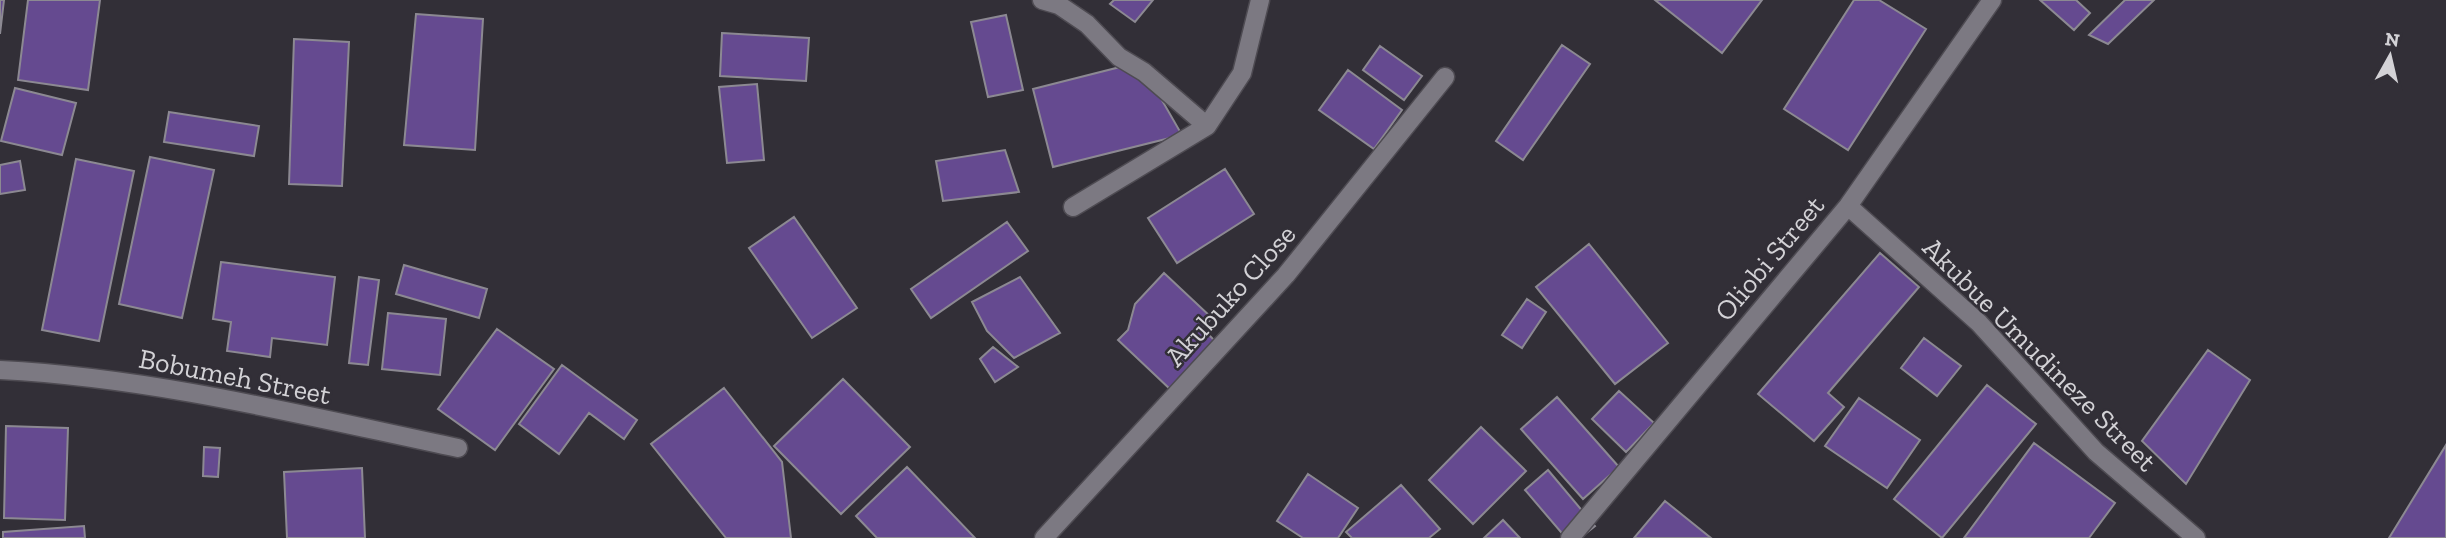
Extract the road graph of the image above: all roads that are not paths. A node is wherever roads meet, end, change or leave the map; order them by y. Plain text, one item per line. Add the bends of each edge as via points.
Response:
1 (1041, 0) edge
2 (1260, 0) edge
3 (1992, 0) edge
4 (1445, 77) dead end
5 (1208, 126) junction
6 (1848, 206) junction
7 (1073, 207) dead end
8 (0, 370) edge
9 (458, 448) dead end
10 (1044, 538) edge
11 (1570, 538) edge
12 (2196, 538) edge

1 - 5 street via 1059,5 1087,24 1119,57
2 - 5 street via 1242,74
3 - 6 street, Oliobi Street
4 - 10 street, Akubuko Close via 1286,275
5 - 7 street
6 - 11 street, Oliobi Street
6 - 12 street, Akubue Umudineze Street via 1979,323 2096,453
8 - 9 street, Bobumeh Street via 74,373 160,385

